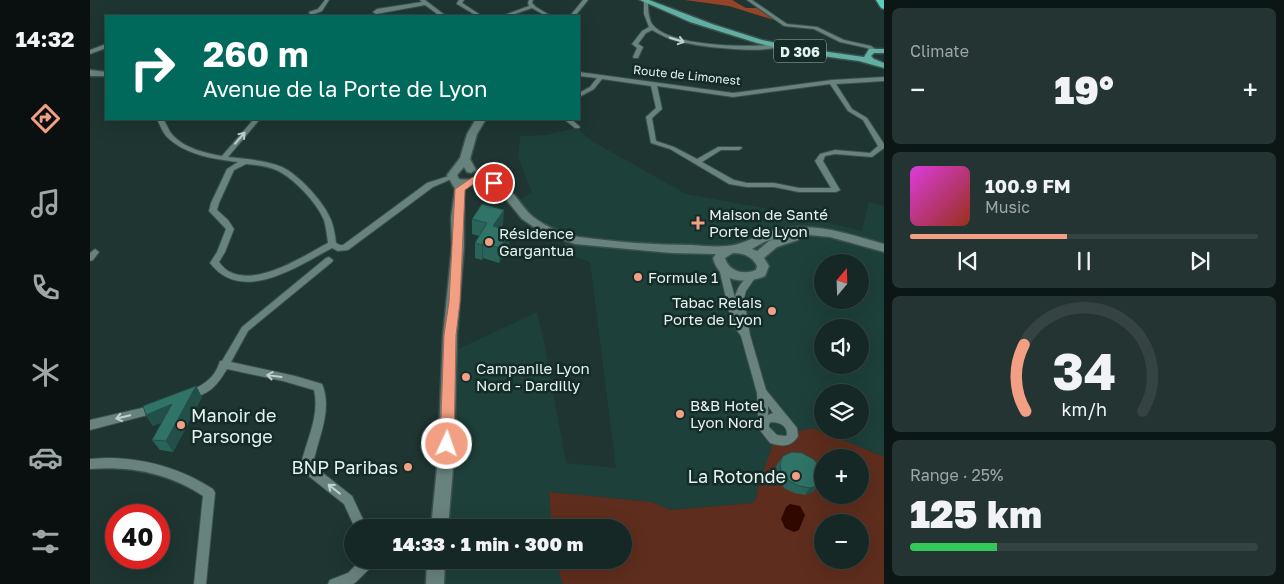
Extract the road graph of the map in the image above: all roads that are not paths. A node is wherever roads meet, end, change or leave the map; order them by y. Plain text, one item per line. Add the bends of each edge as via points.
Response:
1 (327, 0) edge
2 (462, 0) edge
3 (531, 0) edge
4 (586, 0) edge
5 (647, 0) edge
6 (749, 0) edge
7 (880, 0) edge
8 (424, 2) edge
9 (533, 6) junction
10 (884, 6) edge
11 (376, 12) dead end
12 (312, 15) edge
13 (442, 15) edge
14 (478, 15) edge
15 (508, 15) edge
16 (547, 15) edge
17 (573, 15) edge
18 (652, 28) junction
19 (105, 46) edge
20 (777, 46) junction
21 (876, 51) edge
22 (90, 52) edge
23 (636, 57) dead end
24 (871, 61) junction
25 (884, 66) edge
26 (90, 73) edge
27 (105, 74) edge
28 (580, 74) edge
29 (601, 77) junction
30 (883, 79) edge
31 (832, 82) junction
32 (654, 85) junction
33 (580, 94) edge
34 (160, 120) edge
35 (256, 120) edge
36 (480, 120) edge
37 (567, 120) edge
38 (577, 127) dead end
39 (739, 148) dead end
40 (223, 159) junction
41 (244, 162) junction
42 (697, 162) junction
43 (463, 179) junction
44 (332, 244) junction
45 (884, 248) edge
46 (671, 249) junction
47 (726, 250) junction
48 (742, 250) junction
49 (884, 256) edge
50 (758, 257) junction
51 (329, 260) dead end
52 (722, 266) junction
53 (751, 278) junction
54 (745, 335) junction
55 (223, 364) junction
56 (762, 393) junction
57 (182, 399) edge
58 (166, 405) edge
59 (786, 421) junction
60 (764, 422) junction
61 (90, 425) edge
62 (90, 464) edge
63 (357, 519) edge
64 (440, 519) edge
65 (361, 569) edge
66 (436, 569) edge
67 (200, 584) edge
68 (334, 584) edge
69 (435, 584) edge

1 - 12 street
2 - 14 street via 458,3
3 - 9 street
4 - 17 street
5 - 18 street via 647,20
5 - 20 main road, D 306 via 712,28
5 - 21 main road, D 306 via 715,26 768,41 825,52
6 - 21 street via 786,25 815,28 842,41
7 - 10 highway
8 - 11 street
8 - 13 street
9 - 15 street
9 - 16 street
18 -> 20 street via 673,38 699,44
18 - 23 street via 644,32 635,44 640,47
19 - 22 street
20 - 24 main road, D 306
21 - 24 main road via 867,56
24 - 25 main road
26 - 27 street
28 - 29 street, Route de Limonest
29 - 32 street, Route de Limonest
29 - 33 street via 592,88
30 - 31 street, Route de Limonest
31 - 32 street, Route de Limonest via 734,95
31 - 42 street via 850,110 865,119 882,146 872,156 835,152 822,155 819,161 836,190 799,190 732,182
32 - 42 street via 659,109 649,117 653,142
34 - 40 street via 166,133 176,141
40 -> 35 street
36 - 43 street via 472,134
37 - 38 street
39 - 42 street via 720,148
40 - 41 street
41 - 44 street via 278,168 290,175 325,215
41 - 44 street via 230,169 213,211 230,229 214,263 220,272 233,279 272,274
43 - 44 street via 430,186 341,249
43 - 46 street via 498,186 526,216 545,229 574,240
43 - 64 street
45 - 48 street via 825,232 798,229 776,233
46 - 47 street
46 - 52 street via 700,255
47 - 48 street
47 - 52 street via 720,256
48 - 50 street
49 - 50 street via 831,241 797,237 773,244
50 - 53 street via 763,270
51 - 55 street via 245,329
52 - 53 street via 736,276
52 - 54 street via 737,324
53 - 54 street via 740,294
54 - 56 street
55 - 57 street via 206,389
63 -> 55 street via 348,500 310,470 307,464 321,413 322,399 318,387 293,378
56 - 59 street
56 - 60 street
58 -> 61 street
59 - 60 street via 776,417
59 - 60 street via 793,436 784,442 774,440 766,433
62 - 67 street via 156,467 197,484 209,493
65 - 68 street via 352,578
66 - 69 street

